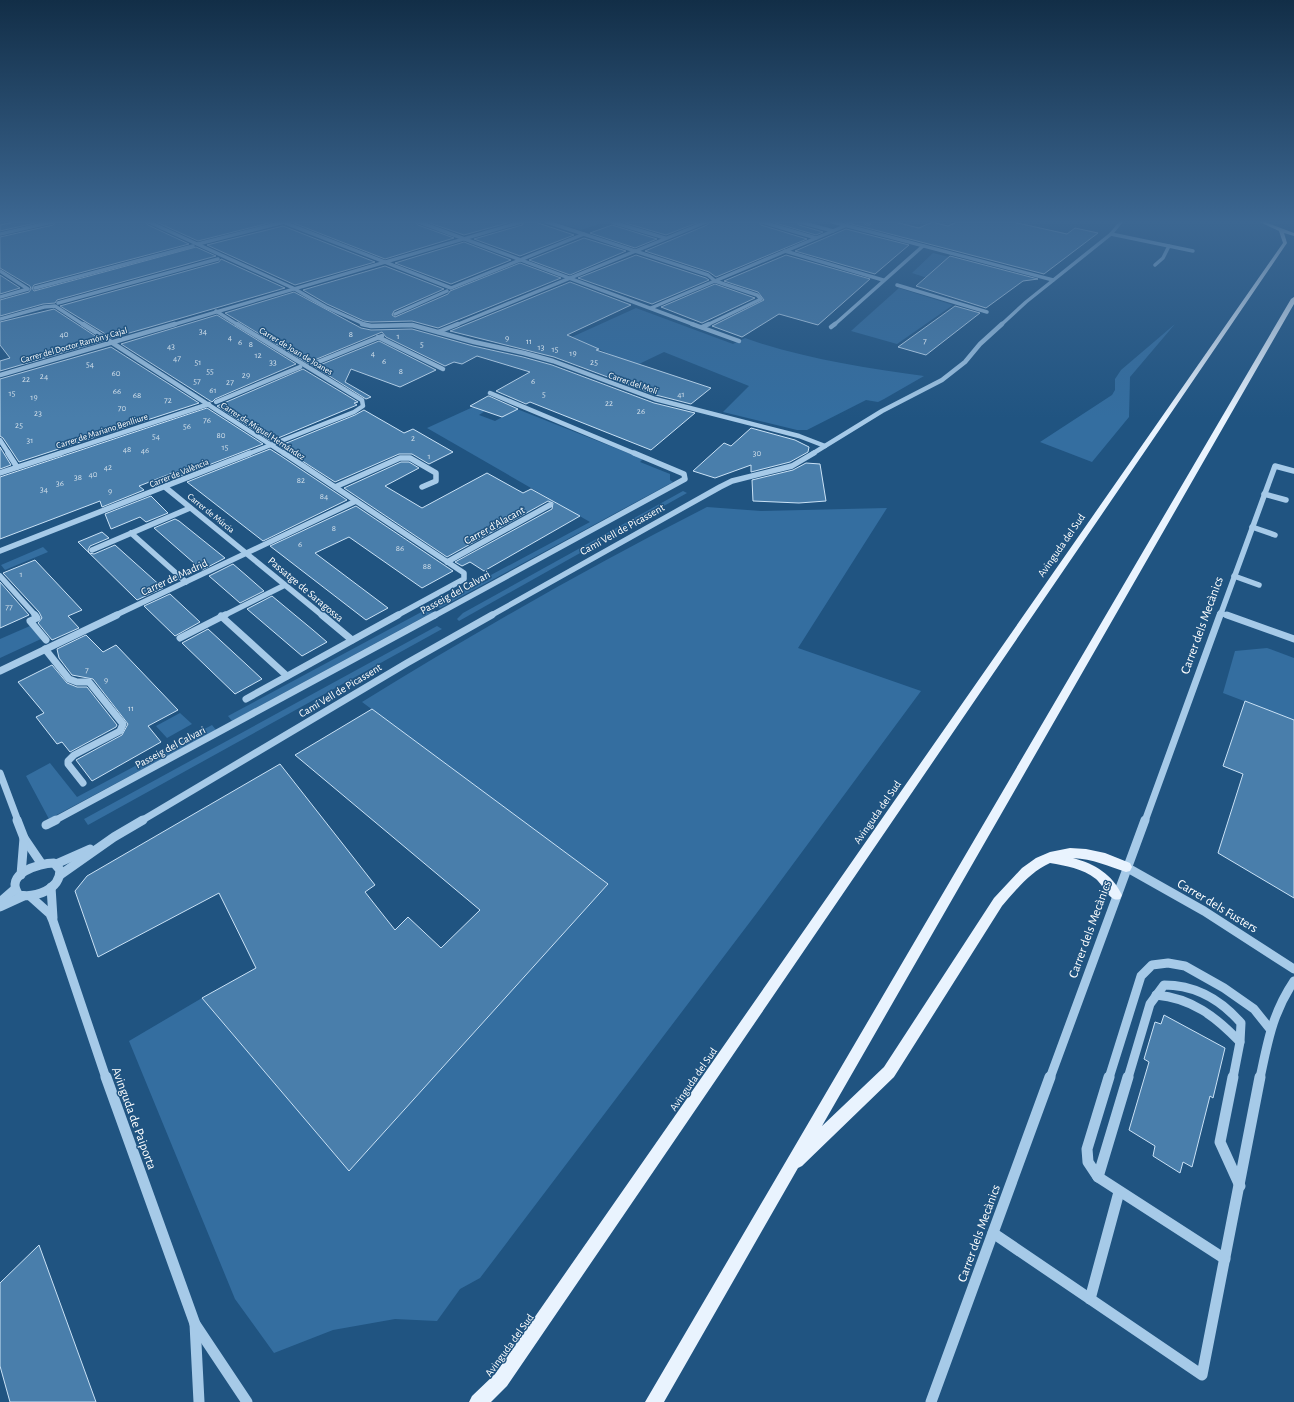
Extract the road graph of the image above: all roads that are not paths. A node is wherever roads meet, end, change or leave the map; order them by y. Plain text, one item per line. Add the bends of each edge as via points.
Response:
1 (23, 287) edge
2 (115, 287) edge
3 (544, 287) edge
4 (597, 287) edge
5 (700, 287) edge
6 (734, 287) edge
7 (875, 287) edge
8 (905, 287) edge
9 (1044, 287) edge
10 (1254, 287) edge
11 (293, 288) joint
12 (447, 291) dead end
13 (0, 297) edge
14 (1294, 299) edge
15 (58, 303) dead end
16 (651, 308) junction
17 (216, 311) junction
18 (987, 312) dead end
19 (395, 314) dead end
20 (0, 320) edge
21 (702, 327) junction
22 (831, 328) dead end
23 (438, 332) junction
24 (739, 341) dead end
25 (112, 342) junction
26 (312, 364) dead end
27 (300, 366) dead end
28 (443, 369) dead end
29 (0, 376) edge
30 (490, 394) dead end
31 (216, 402) dead end
32 (209, 404) junction
33 (363, 406) joint
34 (0, 440) edge
35 (272, 445) junction
36 (825, 446) junction
37 (17, 467) junction
38 (1294, 471) edge
39 (0, 473) edge
40 (165, 487) junction
41 (335, 487) junction
42 (422, 487) dead end
43 (1264, 494) junction
44 (1286, 500) dead end
45 (356, 501) junction
46 (550, 505) dead end
47 (190, 508) junction
48 (1252, 528) junction
49 (132, 532) junction
50 (1275, 535) dead end
51 (92, 550) dead end
52 (0, 552) edge
53 (247, 553) junction
54 (448, 562) junction
55 (464, 573) joint
56 (0, 576) edge
57 (1234, 576) junction
58 (186, 582) junction
59 (1259, 584) dead end
60 (285, 585) junction
61 (1220, 613) junction
62 (222, 616) junction
63 (180, 638) dead end
64 (1294, 639) edge
65 (46, 640) dead end
66 (352, 640) junction
67 (45, 649) junction
68 (0, 671) edge
69 (287, 676) junction
70 (246, 699) dead end
71 (0, 773) edge
72 (83, 783) dead end
73 (46, 825) dead end
74 (114, 837) junction
75 (24, 838) junction
76 (1048, 858) junction
77 (41, 863) junction
78 (56, 864) junction
79 (1126, 867) junction
80 (21, 875) junction
81 (60, 876) junction
82 (51, 887) junction
83 (15, 888) junction
84 (1116, 895) junction
85 (27, 897) junction
86 (0, 902) edge
87 (0, 908) edge
88 (54, 921) junction
89 (1294, 968) edge
90 (1294, 981) edge
91 (1156, 995) junction
92 (1270, 1029) junction
93 (1240, 1042) junction
94 (788, 1169) junction
95 (1098, 1177) junction
96 (1240, 1186) junction
97 (1119, 1192) junction
98 (993, 1233) junction
99 (1225, 1259) junction
100 (1090, 1299) junction
101 (195, 1324) junction
102 (199, 1402) edge
103 (247, 1402) edge
104 (478, 1402) edge
105 (654, 1402) edge
106 (931, 1402) edge

1 - 13 street via 27,290
2 - 15 street
3 - 23 street
4 - 16 street
5 - 16 street
6 - 21 street via 757,295 761,299
7 - 22 street
8 - 18 street
9 - 36 street, Camí Vell de Picassent via 942,380 882,411
10 - 104 main road, Avinguda del Sud via 501,1380
11 - 17 street, Carrer del Doctor Ramón y Cajal
11 - 23 street, Carrer del Molí via 361,323 371,326 412,325
12 - 19 street
14 - 94 main road
16 - 21 street
17 - 25 street, Carrer del Doctor Ramón y Cajal
17 - 33 street, Carrer de Joan de Joanes via 362,400
20 - 25 street, Carrer de Miguel Hernández via 55,306
21 - 24 street
23 - 36 street, Carrer del Molí via 543,358 655,399 799,436
25 - 29 street, Carrer del Doctor Ramón y Cajal
25 - 32 street, Carrer de Miguel Hernández
26 - 28 street via 380,337
27 - 31 street
30 - 73 street, Passeig del Calvari via 678,471 684,474 685,479 243,721
32 - 35 street, Carrer de Miguel Hernández
32 - 37 street, Carrer de Mariano Benlliure
33 - 35 street, Carrer de València
34 - 37 street
35 - 40 street, Carrer de València
35 - 41 street, Carrer de Miguel Hernández
36 - 74 street, Camí Vell de Picassent via 792,466 732,481 720,487 401,667
37 - 39 street, Carrer de Mariano Benlliure
38 - 43 street, Carrer dels Mecànics via 1275,466
40 - 47 street, Carrer de Múrcia
40 - 52 street, Carrer de València
41 - 42 street via 400,458 410,458 437,476 436,481
41 - 45 street, Carrer de Miguel Hernández
43 - 44 street
43 - 48 street, Carrer dels Mecànics
45 - 53 street, Carrer de Madrid
45 - 54 street, Carrer de Miguel Hernández
46 - 54 street, Carrer d'Alacant
47 - 49 street
47 - 53 street, Carrer de Múrcia
48 - 50 street
48 - 57 street, Carrer dels Mecànics
49 - 51 street
49 - 58 street
53 - 58 street, Carrer de Madrid
53 - 60 street, Passatge de Saragossa
54 - 55 street, Carrer de Miguel Hernández
55 - 66 street, Passeig del Calvari via 464,579 460,582
56 - 65 street via 37,618 30,621
57 - 59 street
57 - 61 street, Carrer dels Mecànics
58 - 67 street, Carrer de Madrid
60 - 62 street
60 - 66 street, Passatge de Saragossa
61 - 64 street
61 - 79 street, Carrer dels Mecànics
62 - 63 street
62 - 69 street
66 - 69 street, Passeig del Calvari
67 - 68 street, Carrer de Madrid
67 - 72 street via 70,679 89,682 123,724 120,730 74,755 68,761
69 - 70 street, Passeig del Calvari
71 - 75 street
74 - 78 street, Camí Vell de Picassent
74 - 81 street, Camí Vell de Picassent
75 - 77 street
75 - 80 street
76 - 79 main road via 1065,852 1086,852 1104,856
76 - 84 main road via 1076,862 1098,873 1109,883
76 - 94 main road via 1032,865 1021,874 998,902 889,1072
77 - 78 street
77 - 80 street
78 - 81 street
79 - 84 street, Carrer dels Mecànics
79 - 89 street, Carrer dels Fusters via 1204,911
80 - 83 street
81 - 82 street
82 - 85 street via 38,895
82 - 88 street, Avinguda de Paiporta
83 - 85 street, Avinguda de Paiporta via 19,895
83 - 86 street
84 - 98 street, Carrer dels Mecànics
85 - 87 street
85 - 88 street, Avinguda de Paiporta via 50,914
88 - 101 street, Avinguda de Paiporta via 95,1048
90 - 92 street via 1282,999
91 - 93 street via 1186,1001 1230,1031
91 - 93 street via 1164,985 1177,984 1198,990 1230,1009 1241,1023
91 - 95 street via 1150,1004
92 - 95 street via 1254,1009 1186,966 1168,963 1152,965 1141,976 1087,1149 1088,1162
92 - 96 street
93 - 96 street via 1220,1142
94 - 105 main road
95 - 97 street
96 - 99 street
97 - 99 street
97 - 100 street
98 - 100 street
98 - 106 street, Carrer dels Mecànics
99 - 100 street via 1202,1375
101 - 102 street
101 - 103 street

